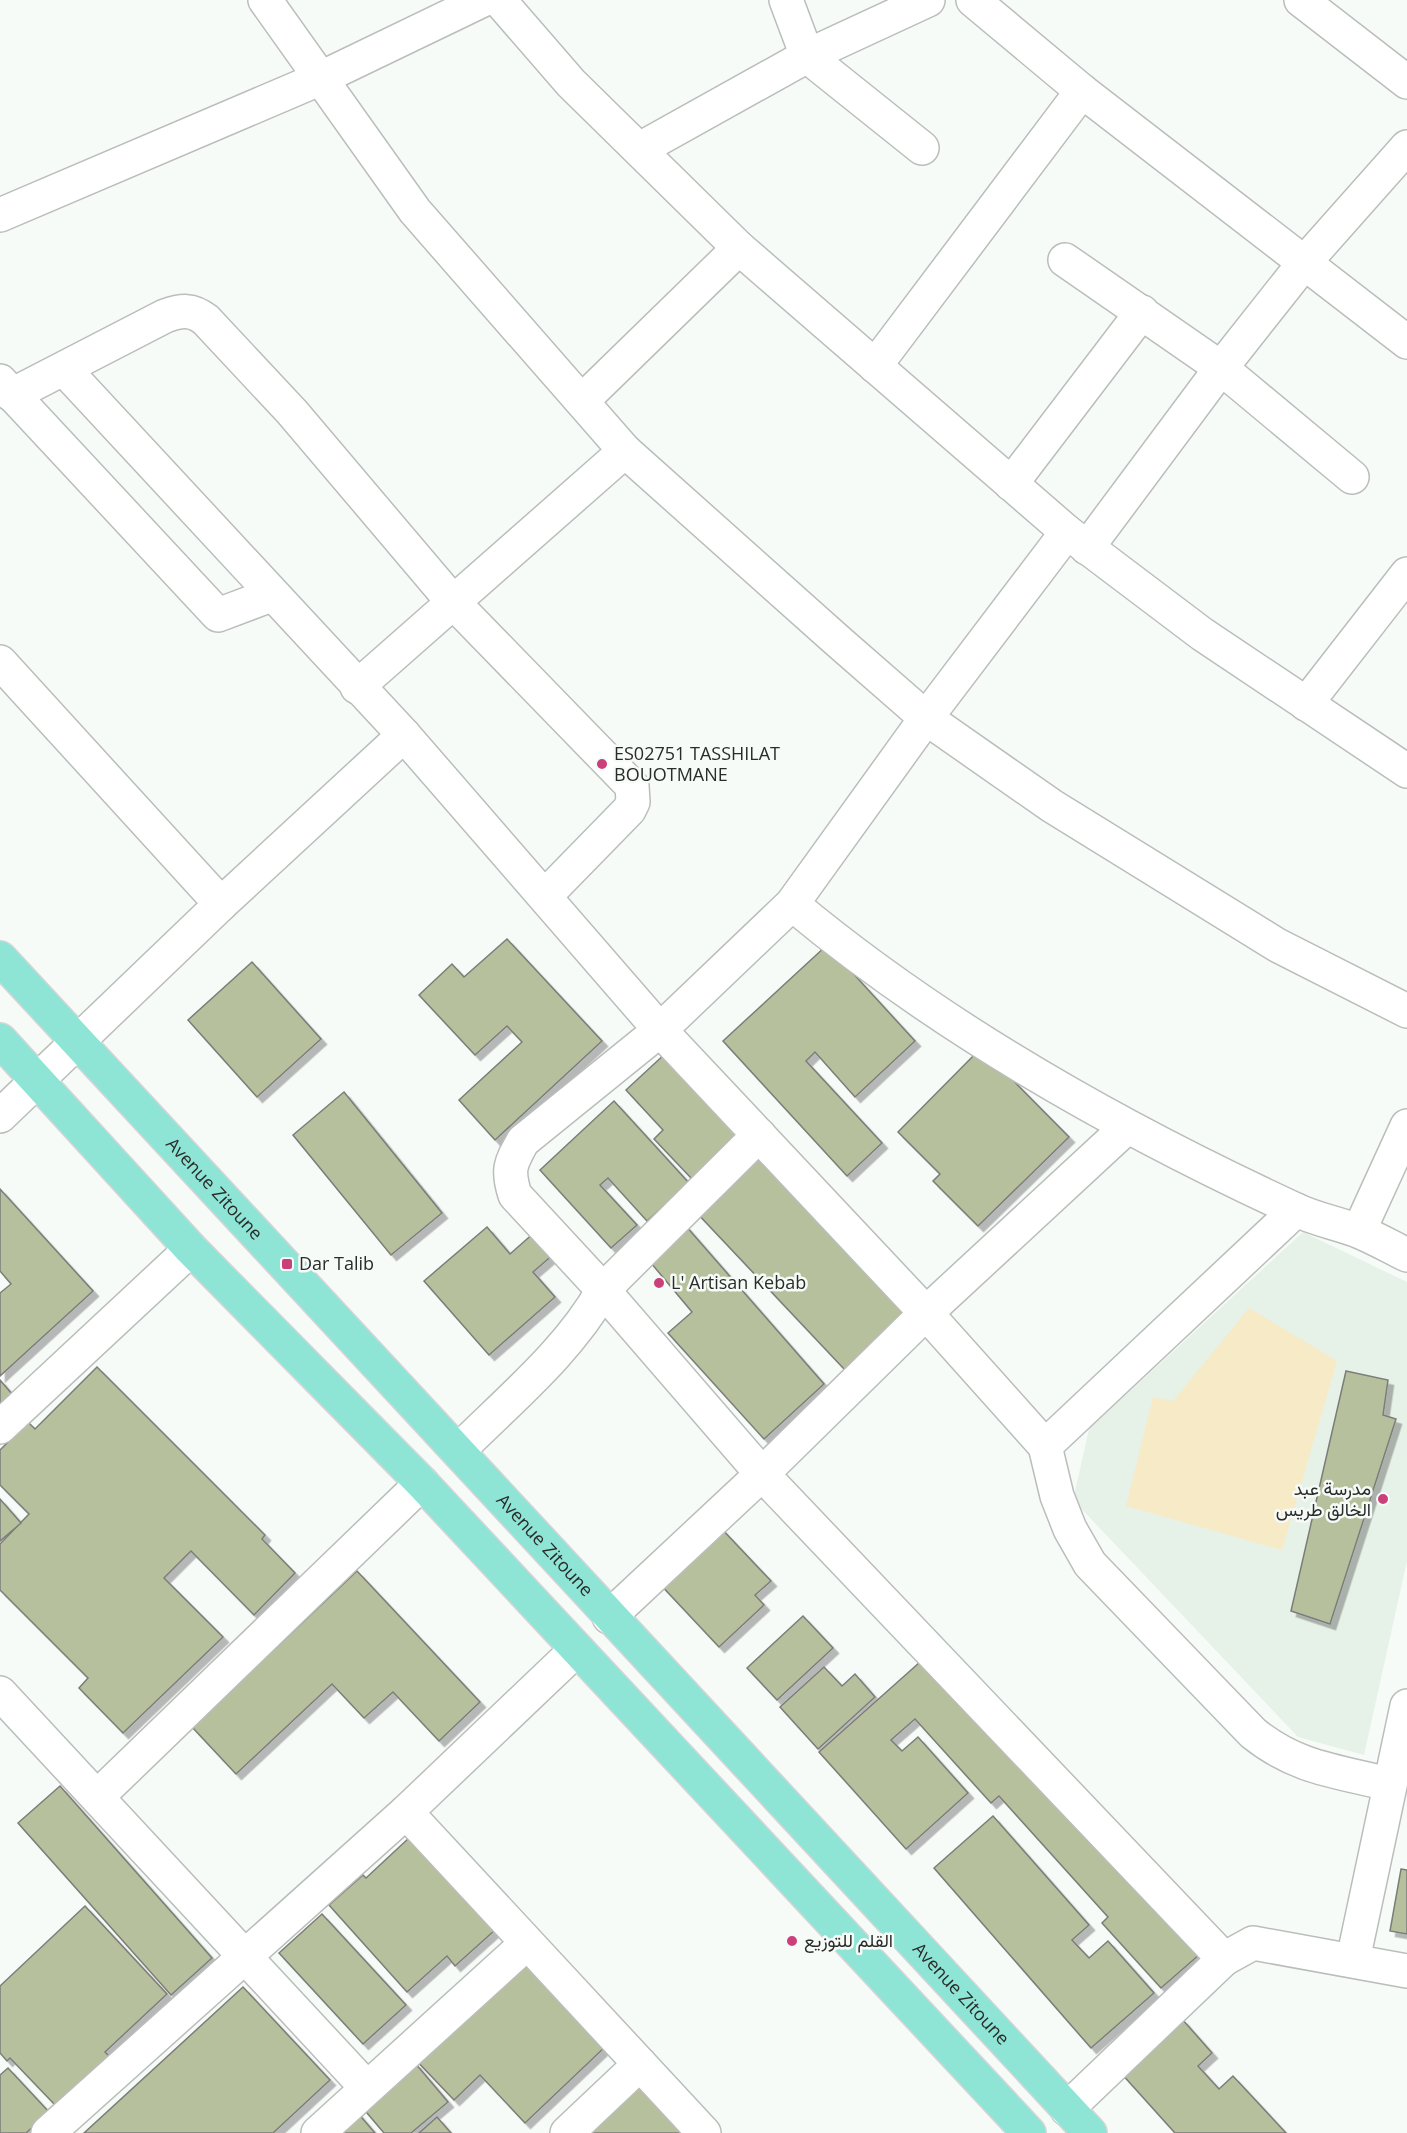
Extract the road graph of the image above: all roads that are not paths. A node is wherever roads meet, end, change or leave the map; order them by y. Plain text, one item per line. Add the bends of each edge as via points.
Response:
1 (264, 0) edge
2 (483, 0) edge
3 (499, 0) edge
4 (786, 0) edge
5 (928, 0) edge
6 (973, 0) edge
7 (1301, 0) edge
8 (807, 56) junction
9 (319, 79) junction
10 (1407, 82) edge
11 (1082, 91) junction
12 (1407, 147) edge
13 (922, 148) dead end
14 (640, 149) junction
15 (0, 215) edge
16 (739, 248) junction
17 (1065, 260) dead end
18 (1304, 263) junction
19 (1142, 312) junction
20 (1407, 342) edge
21 (875, 366) junction
22 (1221, 368) junction
23 (64, 370) junction
24 (6, 388) edge
25 (583, 400) junction
26 (625, 451) junction
27 (1352, 477) dead end
28 (1011, 484) junction
29 (1077, 540) junction
30 (1407, 574) edge
31 (271, 595) junction
32 (453, 602) junction
33 (0, 662) edge
34 (357, 687) junction
35 (1306, 704) junction
36 (926, 718) junction
37 (404, 735) junction
38 (1407, 771) edge
39 (545, 896) junction
40 (792, 903) junction
41 (221, 904) junction
42 (0, 958) edge
43 (1407, 1011) edge
44 (660, 1030) junction
45 (78, 1039) junction
46 (0, 1040) edge
47 (38, 1082) junction
48 (0, 1116) edge
49 (1407, 1126) edge
50 (1127, 1127) junction
51 (759, 1135) junction
52 (1296, 1210) junction
53 (1359, 1231) junction
54 (191, 1249) junction
55 (1407, 1256) edge
56 (603, 1290) junction
57 (926, 1313) junction
58 (0, 1427) edge
59 (1044, 1446) junction
60 (459, 1450) junction
61 (762, 1474) junction
62 (422, 1483) junction
63 (609, 1617) junction
64 (576, 1650) junction
65 (0, 1693) edge
66 (1407, 1706) edge
67 (1389, 1784) junction
68 (97, 1797) junction
69 (406, 1812) junction
70 (527, 1943) junction
71 (244, 1956) junction
72 (1224, 1959) junction
73 (1353, 1960) junction
74 (1407, 1971) edge
75 (640, 2064) junction
76 (367, 2088) junction
77 (1067, 2109) junction
78 (48, 2133) edge
79 (318, 2133) edge
80 (567, 2133) edge
81 (704, 2133) edge
82 (1029, 2133) edge
83 (1090, 2133) edge

1 - 9 street
2 - 9 street
3 - 14 street via 571,83
4 - 8 street
5 - 8 street
6 - 11 street
7 - 10 street
8 - 13 street
8 - 14 street
9 - 15 street
9 - 25 street via 415,211
11 - 18 street
11 - 21 street
12 - 18 street
14 - 16 street
16 - 21 street
16 - 25 street
17 - 19 street
18 - 20 street
18 - 22 street
19 - 22 street
19 - 28 street
21 - 28 street
22 - 27 street
22 - 29 street
23 - 24 street
23 - 31 street
23 - 32 street via 165,316 183,310 196,313 292,412
24 - 31 street via 218,615
25 - 26 street
26 - 32 street
26 - 36 street
28 - 29 street
29 - 35 street via 1202,634
29 - 36 street
30 - 35 street
31 - 34 street
32 - 34 street
32 - 39 street via 632,786 629,810
33 - 41 street
34 - 37 street
35 - 38 street
36 - 40 street
36 - 43 street via 1138,861 1277,945
37 - 39 street
37 - 41 street
39 - 44 street
40 - 44 street
40 - 50 street via 849,951 931,1009
41 - 45 street
42 - 45 main road, Avenue Zitoune
44 - 51 street
44 - 56 street via 523,1142 512,1160 509,1175 515,1195
45 - 47 street
45 - 60 main road, Avenue Zitoune
46 - 47 main road
47 - 48 street
47 - 54 main road
49 - 53 street
50 - 52 street
50 - 57 street
51 - 56 street
51 - 57 street
52 - 53 street
52 - 59 street
53 - 55 street
54 - 58 street
54 - 62 main road
56 - 60 street via 568,1341
56 - 61 street
57 - 59 street
57 - 61 street
59 - 67 street via 1057,1496 1090,1564 1253,1733 1295,1761
60 - 63 main road, Avenue Zitoune
61 - 63 street
61 - 72 street
62 - 64 main road
62 - 68 street
63 - 77 main road, Avenue Zitoune
64 - 69 street
64 - 82 main road
65 - 68 street
66 - 67 street
67 - 73 street
68 - 71 street
69 - 70 street
69 - 71 street
70 - 75 street
70 - 76 street
71 - 76 street
71 - 78 street
72 - 73 street via 1253,1943
72 - 77 street
73 - 74 street
75 - 80 street
75 - 81 street
76 - 79 street
77 - 83 main road, Avenue Zitoune

